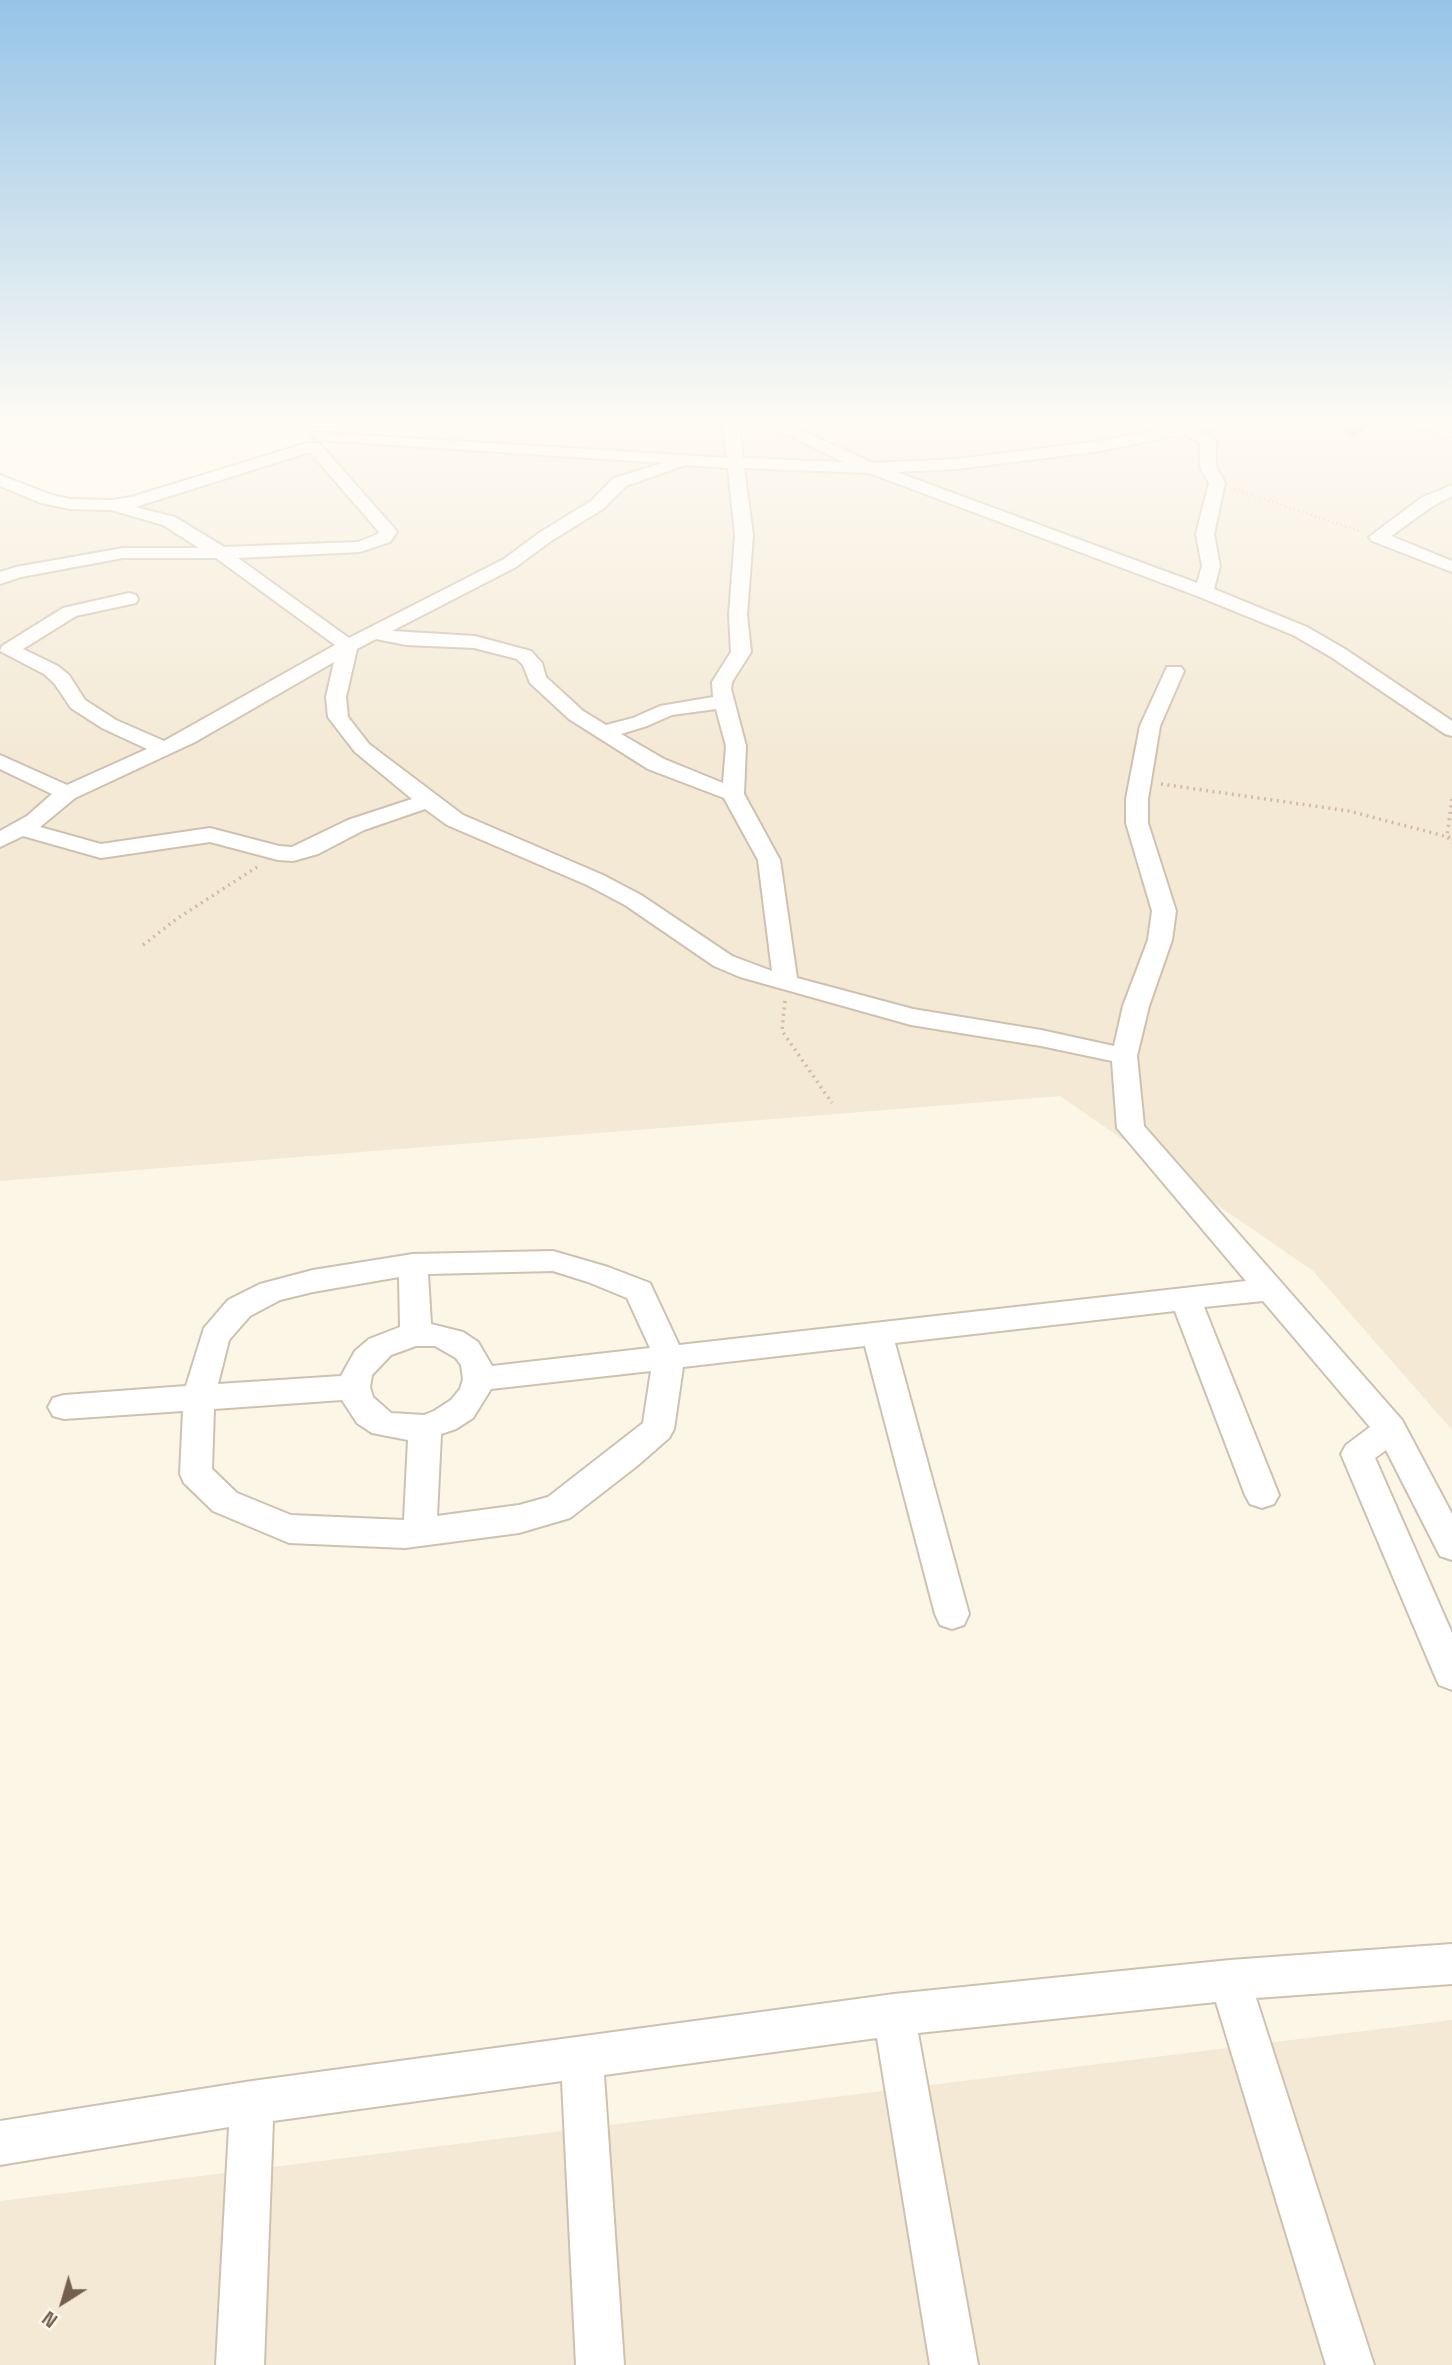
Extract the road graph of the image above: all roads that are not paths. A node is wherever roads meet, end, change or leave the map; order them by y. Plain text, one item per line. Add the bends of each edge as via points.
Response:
1 (189, 533) edge
2 (387, 533) edge
3 (551, 533) edge
4 (744, 533) edge
5 (1047, 533) edge
6 (1205, 533) edge
7 (1383, 533) edge
8 (220, 553) junction
9 (1452, 567) edge
10 (0, 579) edge
11 (1204, 592) junction
12 (129, 599) dead end
13 (373, 633) junction
14 (348, 646) junction
15 (4, 648) edge
16 (1174, 671) dead end
17 (726, 701) junction
18 (1452, 730) edge
19 (603, 732) junction
20 (165, 749) junction
21 (0, 761) edge
22 (67, 793) junction
23 (733, 794) junction
24 (428, 801) junction
25 (21, 829) junction
26 (0, 840) edge
27 (786, 984) junction
28 (1124, 1056) junction
29 (413, 1264) junction
30 (1270, 1289) junction
31 (1186, 1299) junction
32 (877, 1334) junction
33 (416, 1335) junction
34 (669, 1357) junction
35 (478, 1379) junction
36 (354, 1387) junction
37 (199, 1398) junction
38 (64, 1407) dead end
39 (425, 1427) junction
40 (1391, 1429) junction
41 (1262, 1495) dead end
42 (420, 1532) junction
43 (1452, 1546) edge
44 (952, 1614) dead end
45 (1452, 1674) edge
46 (1452, 1964) edge
47 (1230, 1980) junction
48 (894, 2015) junction
49 (582, 2056) junction
50 (252, 2102) junction
51 (0, 2143) edge
52 (240, 2365) edge
53 (600, 2365) edge
54 (954, 2365) edge
55 (1350, 2365) edge

1 - 8 street
2 - 8 street via 360,547
3 - 13 street via 510,563
4 - 17 street via 738,615 741,652 722,682
5 - 11 street
6 - 11 street via 1211,566
7 - 9 street via 1378,537
8 - 10 street via 123,553 16,572
8 - 14 street
11 - 18 street via 1300,631
12 - 15 street via 59,616
13 - 14 street
13 - 19 street via 475,642 524,655 548,691
14 - 20 street
14 - 24 street via 336,697 338,717 362,748
15 - 20 street via 51,670 78,704 109,724
16 - 28 street via 1150,726 1137,823 1164,911 1160,940
17 - 19 street via 667,710 640,723
17 - 23 street via 736,746
19 - 23 street via 656,764
20 - 22 street
21 - 22 street
22 - 25 street
23 - 27 street via 769,860
24 - 25 street via 356,825 305,851 278,853 210,835 101,851
24 - 27 street via 468,827 633,900 723,961
25 - 26 street
27 - 28 street via 911,1017
28 - 30 street via 1131,1128
29 - 33 street
29 - 34 street via 552,1261 598,1274 639,1291
29 - 37 street via 313,1281 271,1292 239,1308 215,1336
30 - 31 street
30 - 40 street
31 - 32 street
31 - 41 street
32 - 34 street
32 - 44 street
33 - 35 street via 452,1340 467,1350 476,1363
33 - 36 street via 388,1343 366,1359
34 - 35 street
34 - 42 street via 658,1429 558,1508 519,1519
35 - 39 street via 474,1394 462,1409
36 - 37 street
36 - 39 street via 358,1402 383,1424
37 - 38 street
37 - 42 street via 197,1474 225,1502 289,1529
39 - 42 street
40 - 43 street
40 - 45 street via 1357,1454
46 - 47 street
47 - 48 street
47 - 55 street
48 - 49 street
48 - 54 street
49 - 50 street
49 - 53 street
50 - 51 street
50 - 52 street

